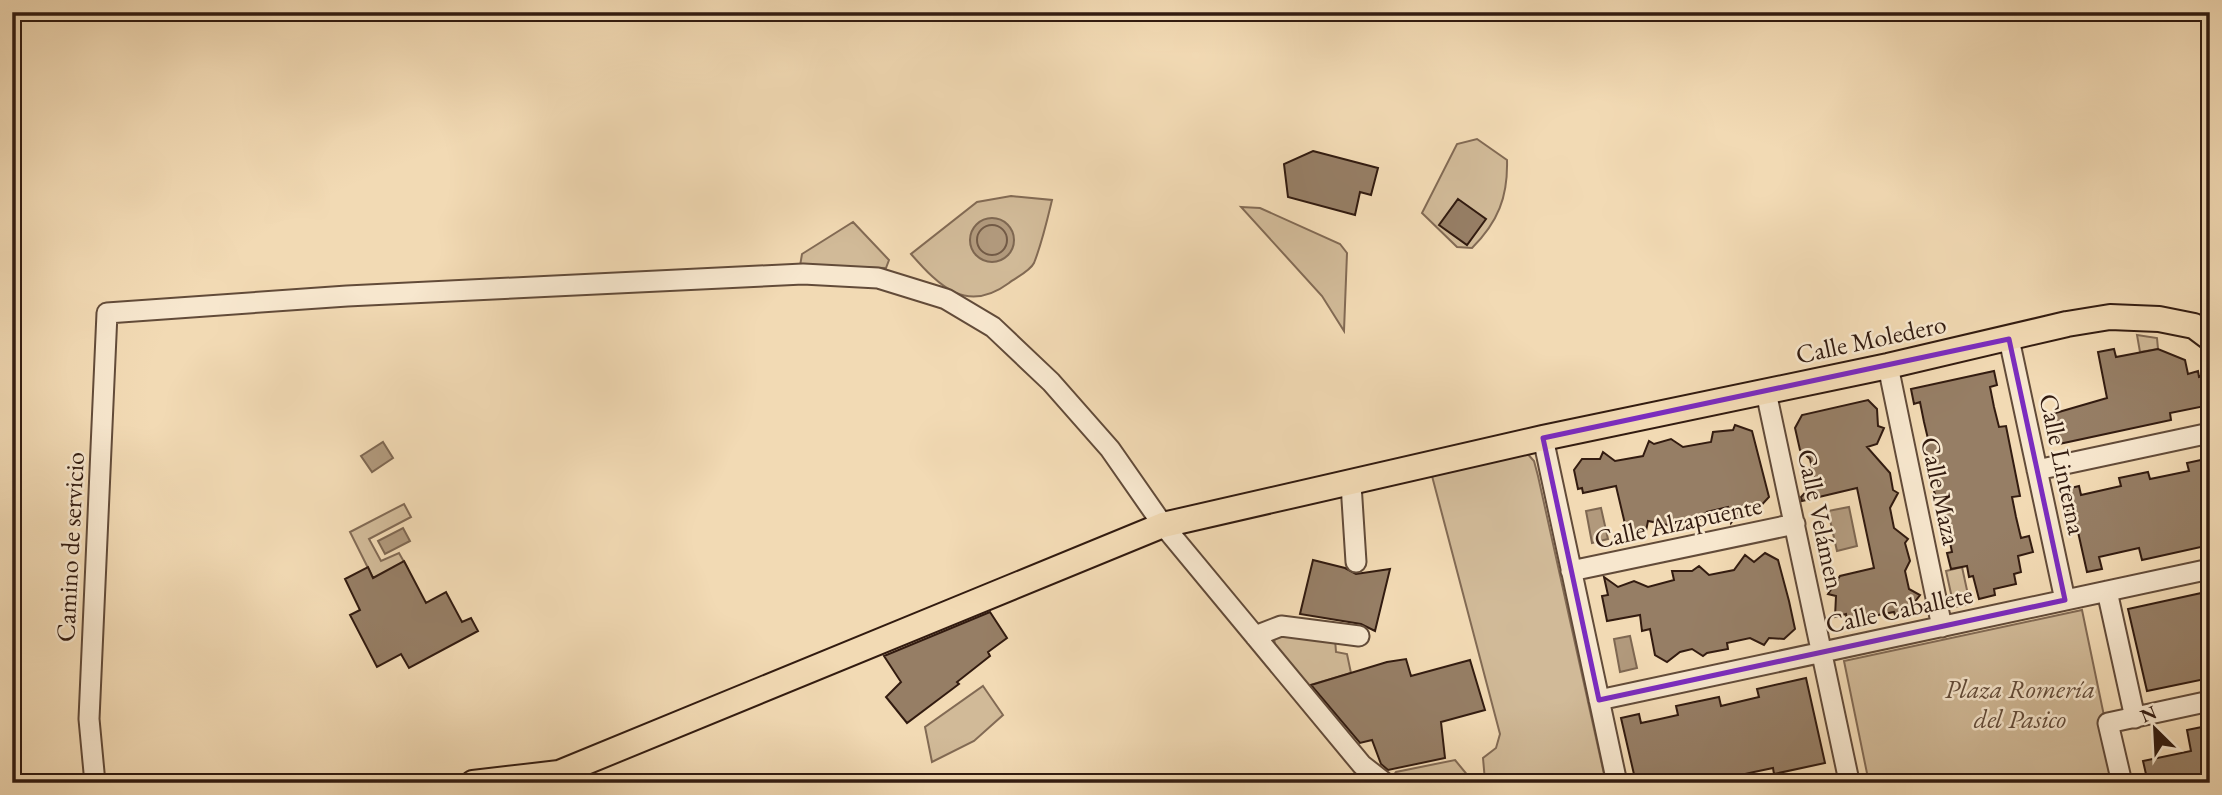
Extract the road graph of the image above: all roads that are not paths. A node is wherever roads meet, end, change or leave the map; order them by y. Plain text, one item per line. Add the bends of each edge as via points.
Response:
1 (2210, 338) edge
2 (2009, 339) junction
3 (1888, 366) junction
4 (1766, 392) junction
5 (2210, 433) edge
6 (1543, 438) junction
7 (2037, 470) junction
8 (1351, 484) junction
9 (1795, 524) junction
10 (1163, 525) junction
11 (1356, 562) dead end
12 (2210, 569) edge
13 (1571, 570) junction
14 (2107, 591) junction
15 (2065, 600) junction
16 (1942, 627) junction
17 (1255, 636) junction
18 (1359, 636) dead end
19 (1823, 652) junction
20 (1600, 701) junction
21 (2210, 701) edge
22 (2135, 718) junction
23 (1847, 782) edge
24 (95, 783) edge
25 (473, 783) edge
26 (1385, 783) edge
27 (1617, 783) edge
28 (2122, 783) edge

1 - 2 main road, Calle Moledero via 2194,326 2110,317
2 - 3 main road, Calle Moledero
2 - 7 street, Calle Linterna
3 - 4 main road, Calle Moledero
3 - 16 street, Calle Maza
4 - 6 main road, Calle Moledero
4 - 9 street, Calle Velámen
5 - 7 street
6 - 8 main road, Calle Moledero
6 - 13 street
7 - 15 street, Calle Linterna
8 - 10 main road, Calle Moledero
8 - 11 street
9 - 13 street, Calle Alzapuente
9 - 19 street, Calle Velámen
10 - 17 street
10 - 24 street, Camino de servicio via 1110,449 1051,382 993,327 946,299 878,278 803,274 347,296 107,313 89,719
10 - 25 main road, Calle Moledero via 559,773
12 - 14 street, Calle Caballete
13 - 20 street
14 - 15 street, Calle Caballete
14 - 22 street
15 - 16 street, Calle Caballete
16 - 19 street, Calle Caballete
17 - 18 street via 1281,626
17 - 26 street via 1362,765
19 - 20 street, Calle Caballete
19 - 23 street, Calle Velámen
20 - 27 street
21 - 22 street
22 - 28 street via 2108,723

